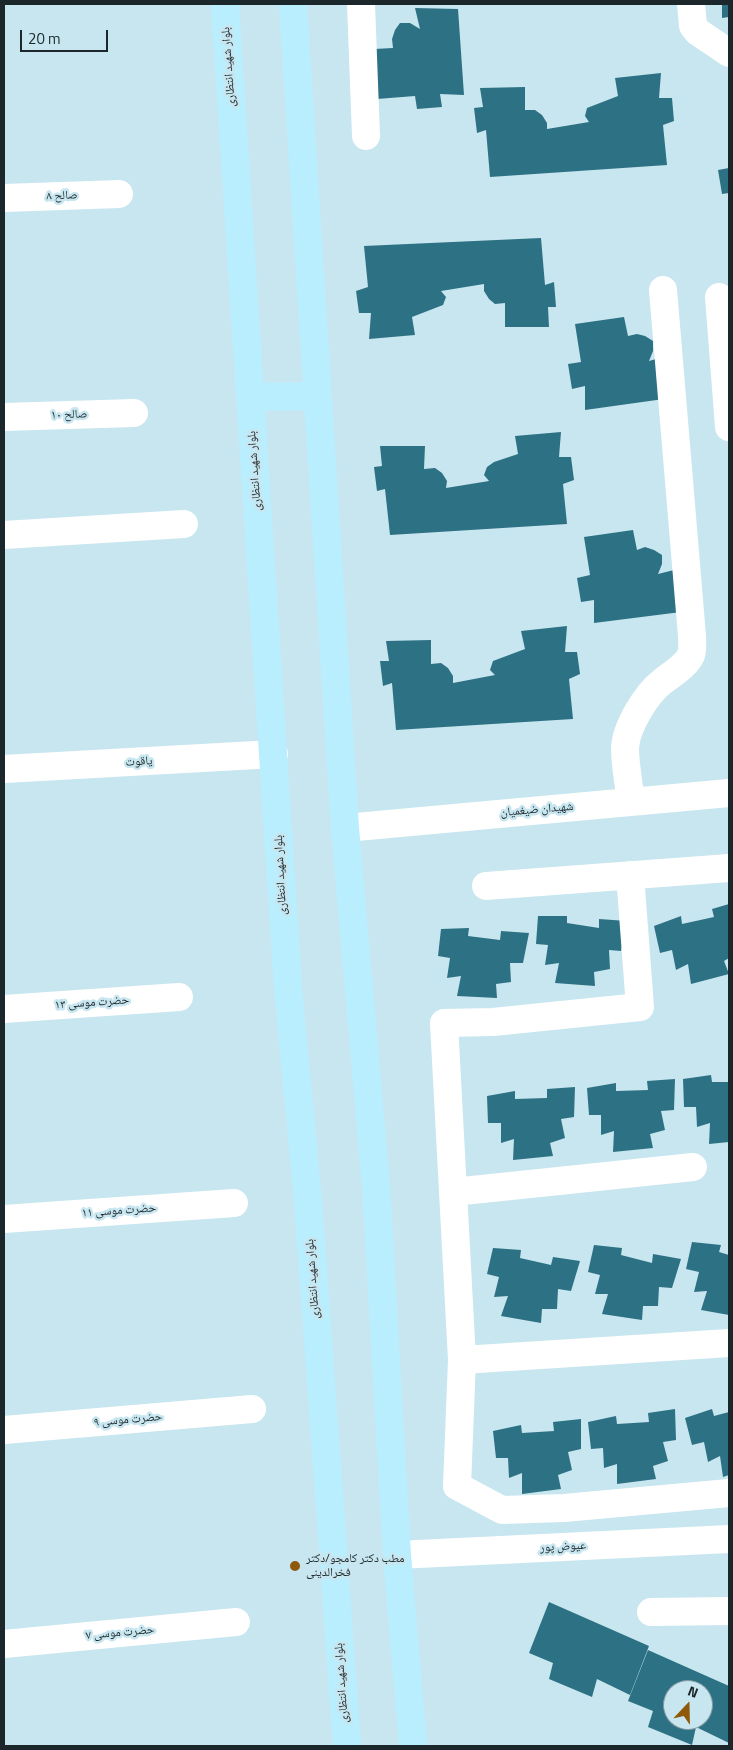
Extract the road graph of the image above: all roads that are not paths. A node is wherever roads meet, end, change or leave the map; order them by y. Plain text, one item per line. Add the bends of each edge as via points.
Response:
1 (225, 4) edge
2 (293, 4) edge
3 (361, 4) edge
4 (691, 4) edge
5 (729, 53) edge
6 (366, 136) dead end
7 (119, 194) dead end
8 (4, 198) edge
9 (663, 290) dead end
10 (719, 297) dead end
11 (318, 396) junction
12 (251, 397) junction
13 (134, 413) dead end
14 (4, 417) edge
15 (729, 427) edge
16 (184, 524) dead end
17 (4, 535) edge
18 (274, 754) junction
19 (4, 769) edge
20 (729, 793) edge
21 (631, 802) junction
22 (345, 828) junction
23 (729, 868) edge
24 (630, 875) junction
25 (486, 886) dead end
26 (180, 997) dead end
27 (4, 1009) edge
28 (693, 1167) dead end
29 (452, 1192) junction
30 (234, 1203) dead end
31 (4, 1219) edge
32 (729, 1343) edge
33 (462, 1360) junction
34 (252, 1409) dead end
35 (4, 1430) edge
36 (729, 1493) edge
37 (729, 1539) edge
38 (397, 1555) junction
39 (729, 1611) edge
40 (651, 1612) dead end
41 (236, 1622) dead end
42 (4, 1644) edge
43 (347, 1746) edge
44 (413, 1746) edge

1 - 12 main road, بلوار شهید انتظاری
2 - 11 main road
3 - 6 street
4 - 5 street via 693,26
7 - 8 street, صالح ۸
9 - 21 street via 691,654 650,695 634,722 625,747
10 - 15 street
11 - 12 main road
11 - 22 main road
12 - 18 main road, بلوار شهید انتظاری
13 - 14 street, صالح ۱۰
16 - 17 street
18 - 19 street, یاقوت
18 - 43 main road, بلوار شهید انتظاری via 288,988 308,1201
20 - 21 street, شهیدان ضیغمیان
21 - 22 street, شهیدان ضیغمیان
22 - 38 main road via 376,1186
23 - 24 street
24 - 25 street
24 - 29 street via 640,1007 493,1022 444,1023
26 - 27 street, حضرت موسی ۱۳
28 - 29 street
29 - 33 street
30 - 31 street, حضرت موسی ۱۱
32 - 33 street
33 - 36 street via 457,1486 502,1510 564,1508
34 - 35 street, حضرت موسی ۹
37 - 38 street, عیوض پور
38 - 44 main road
39 - 40 street
41 - 42 street, حضرت موسی ۷

